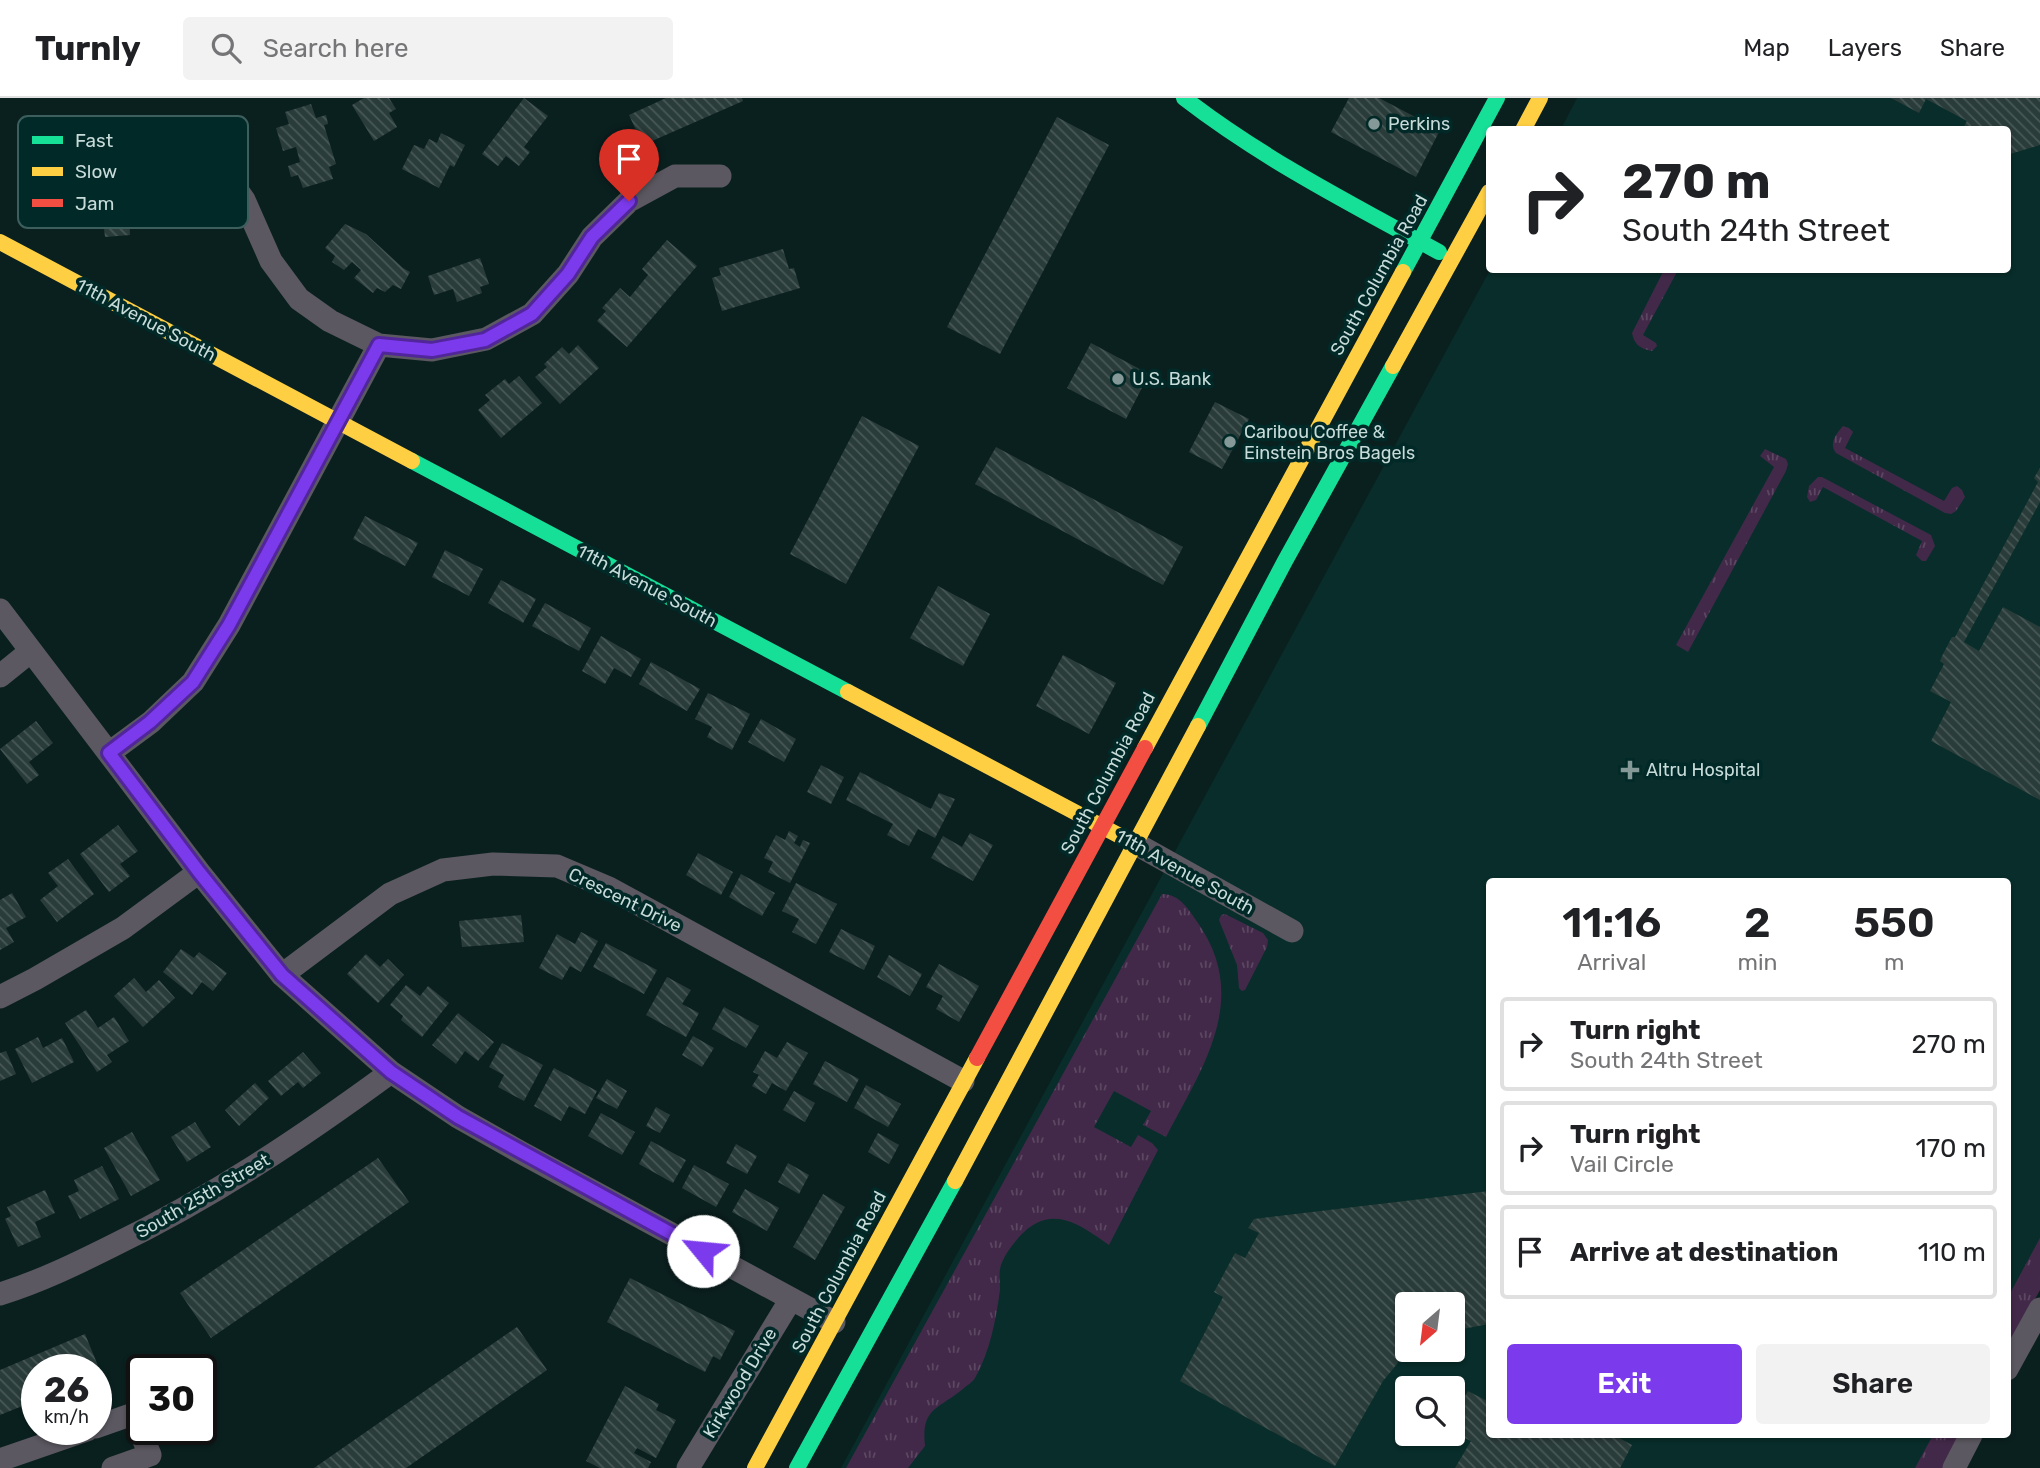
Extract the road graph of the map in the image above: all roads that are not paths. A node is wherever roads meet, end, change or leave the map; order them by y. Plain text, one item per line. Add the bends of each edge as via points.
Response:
1 (1184, 98) edge
2 (1497, 98) edge
3 (1540, 98) edge
4 (1525, 126) edge
5 (720, 176) dead end
6 (1486, 198) edge
7 (248, 209) edge
8 (1419, 241) junction
9 (3, 251) edge
10 (1452, 260) junction
11 (379, 345) junction
12 (338, 422) junction
13 (0, 610) edge
14 (31, 651) junction
15 (0, 676) edge
16 (109, 753) junction
17 (1102, 826) junction
18 (1136, 844) junction
19 (199, 872) junction
20 (1293, 931) dead end
21 (282, 975) junction
22 (0, 997) edge
23 (391, 1072) junction
24 (963, 1081) junction
25 (0, 1294) edge
26 (791, 1299) junction
27 (2040, 1309) edge
28 (2033, 1337) edge
29 (838, 1338) junction
30 (2011, 1364) edge
31 (828, 1413) junction
32 (112, 1421) edge
33 (1970, 1438) edge
34 (44, 1445) edge
35 (0, 1460) edge
36 (113, 1468) edge
37 (688, 1468) edge
38 (755, 1468) edge
39 (797, 1468) edge
40 (1954, 1468) edge

1 - 8 main road via 1290,171
2 - 8 main road, South Columbia Road
3 - 4 main road
5 - 11 street via 675,176 629,201 592,237 568,274 532,314 485,340 432,350
6 - 10 main road
7 - 11 street via 271,261 299,299 330,321
8 - 10 main road
8 - 17 main road, South Columbia Road
9 - 12 main road, 11th Avenue South
10 - 18 main road via 1284,562
11 - 12 street
12 - 16 street via 229,625 193,682
12 - 17 main road, 11th Avenue South
13 - 14 street
14 - 15 street
14 - 16 street
16 - 19 street
17 - 18 main road, 11th Avenue South
17 - 24 main road, South Columbia Road
18 - 20 street, 11th Avenue South
18 - 31 main road
19 - 21 street
19 - 22 street via 123,928
21 - 23 street
21 - 24 street, Crescent Drive via 390,894 443,870 493,864 557,866 609,888
23 - 25 street, South 25th Street via 232,1182 69,1267
23 - 26 street via 458,1117
24 - 29 main road, South Columbia Road
26 - 29 street
26 - 37 street, Kirkwood Drive
27 - 28 street
28 - 30 street
29 - 31 main road via 838,1380
29 - 38 main road, South Columbia Road
31 - 39 main road
32 - 36 street via 133,1414 150,1455
33 - 40 street
34 - 35 street

